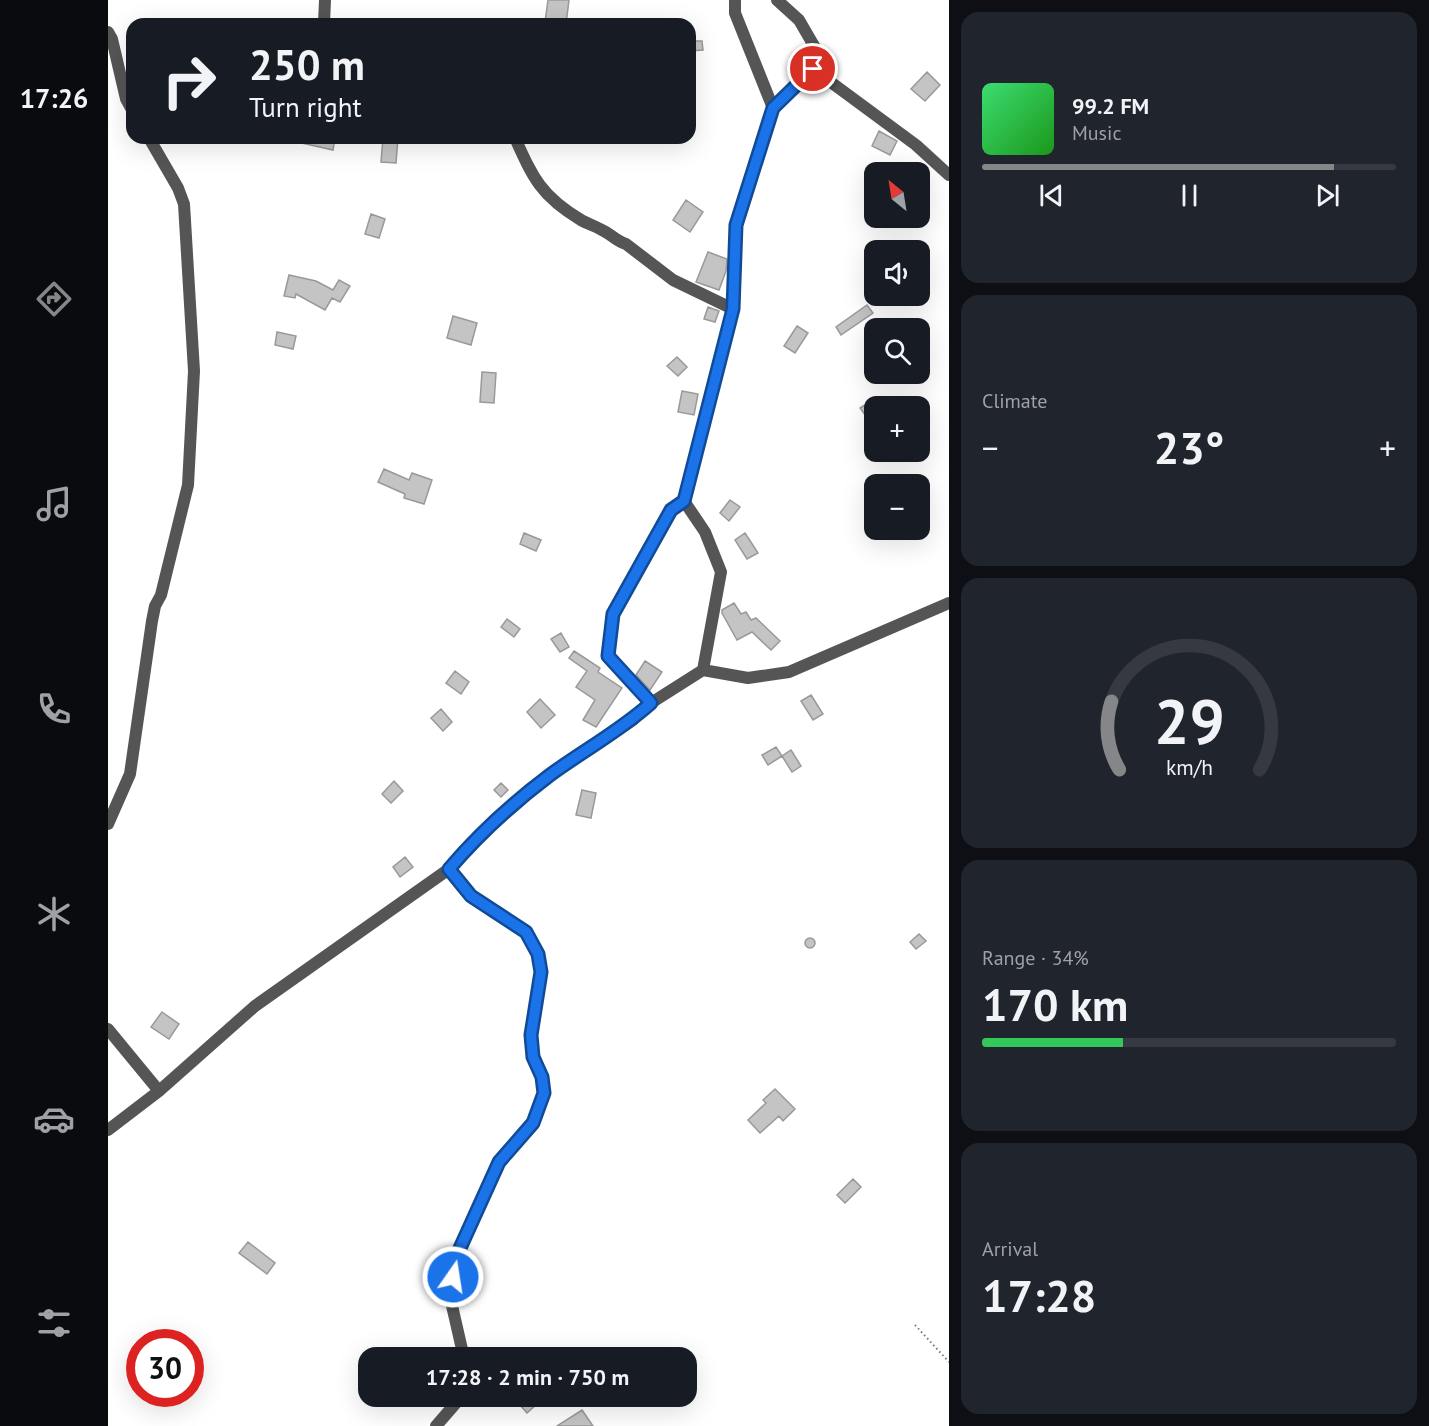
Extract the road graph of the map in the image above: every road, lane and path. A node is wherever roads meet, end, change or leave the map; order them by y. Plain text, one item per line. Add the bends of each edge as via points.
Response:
1 (325, 0) edge
2 (735, 0) edge
3 (777, 0) edge
4 (324, 18) edge
5 (108, 32) edge
6 (826, 78) junction
7 (126, 99) edge
8 (773, 108) junction
9 (152, 144) edge
10 (518, 144) edge
11 (949, 176) edge
12 (733, 309) junction
13 (684, 501) junction
14 (949, 603) edge
15 (703, 670) junction
16 (651, 703) junction
17 (108, 824) edge
18 (449, 869) junction
19 (108, 1029) edge
20 (159, 1091) junction
21 (108, 1130) edge
22 (915, 1325) dead end
23 (461, 1347) edge
24 (949, 1362) edge
25 (452, 1407) edge
26 (436, 1426) edge

1 - 4 street
2 - 8 street via 735,13
3 - 6 street via 799,20 817,51
5 - 7 street
6 - 8 street via 813,69
6 - 11 street via 916,144
8 - 12 street via 736,225
9 - 17 street via 184,204 194,371 188,485 155,606 130,774
10 - 12 street via 534,179 556,204 626,244 673,280
12 - 13 street
13 - 15 street via 705,532 721,572
13 - 16 street via 671,510 613,614 608,656
14 - 15 street via 789,672 748,678
15 - 16 street
16 - 18 street via 633,720 550,775 472,842
18 - 20 street via 255,1006
18 - 23 street via 471,896 526,932 538,954 541,972 531,1035 544,1093 533,1123 499,1162 456,1257 450,1297
19 - 20 street
20 - 21 street
22 - 24 path
25 - 26 street

